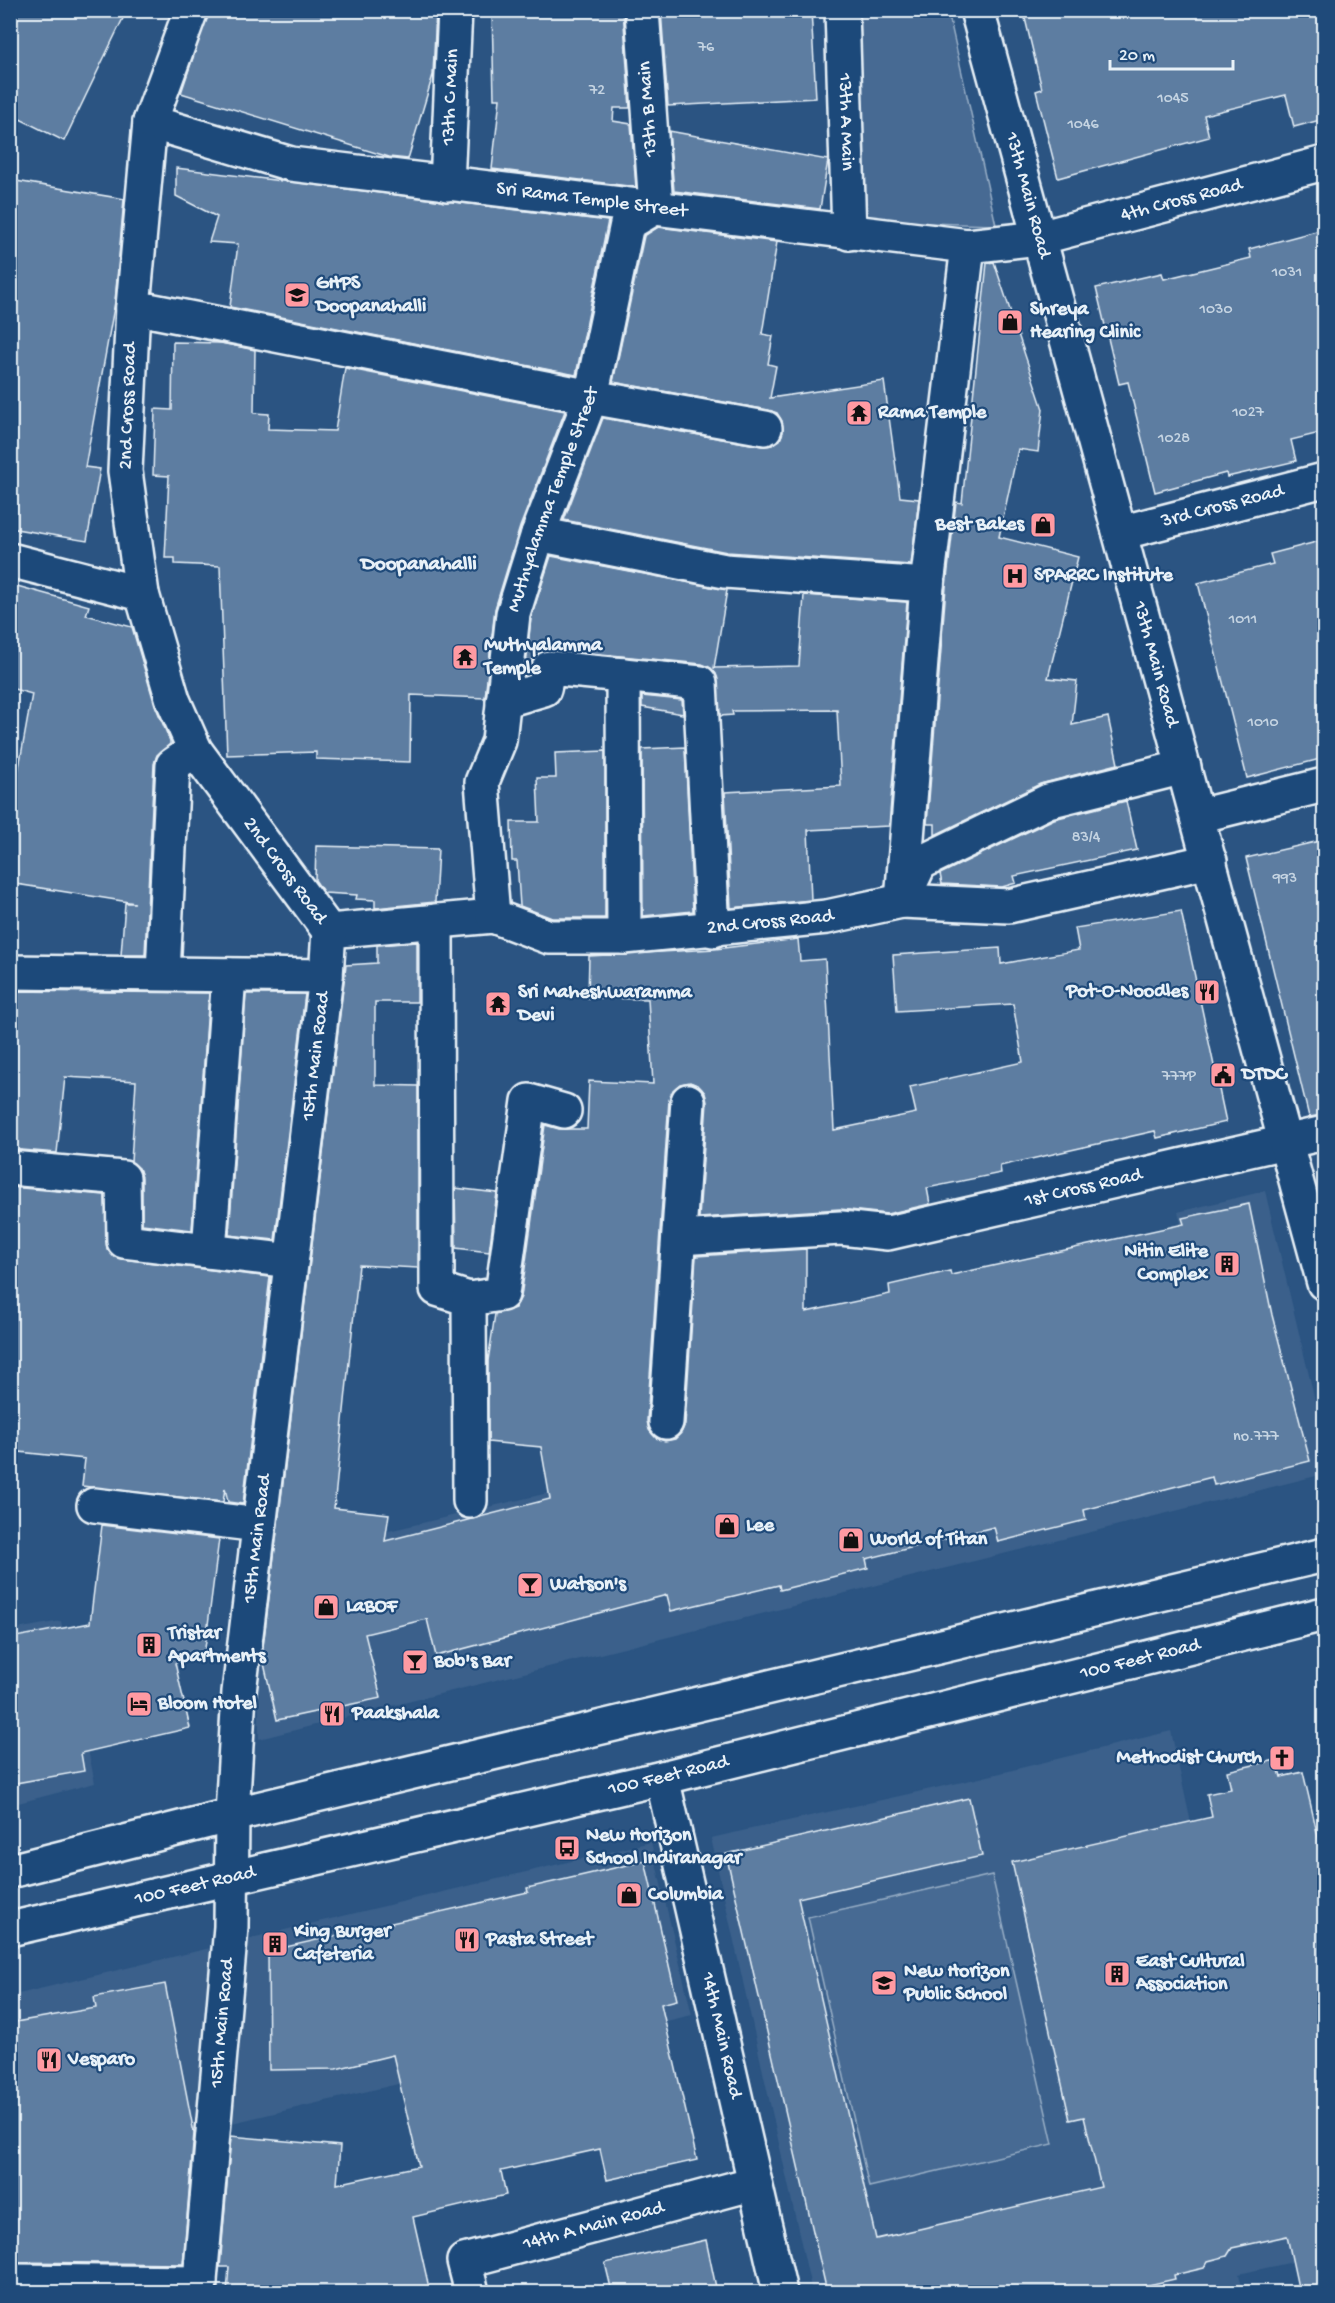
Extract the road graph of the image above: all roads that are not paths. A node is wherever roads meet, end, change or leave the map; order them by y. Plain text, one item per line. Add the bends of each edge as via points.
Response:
1 (191, 10) edge
2 (455, 10) edge
3 (642, 10) edge
4 (842, 10) edge
5 (977, 10) edge
6 (150, 122) junction
7 (1324, 163) edge
8 (447, 184) junction
9 (656, 207) junction
10 (849, 233) junction
11 (1039, 238) junction
12 (968, 246) junction
13 (133, 307) junction
14 (591, 397) junction
15 (765, 428) dead end
16 (1324, 480) edge
17 (1120, 533) junction
18 (538, 534) junction
19 (10, 560) edge
20 (927, 585) junction
21 (142, 594) junction
22 (623, 675) junction
23 (503, 700) junction
24 (195, 750) junction
25 (1184, 766) junction
26 (1324, 785) edge
27 (1198, 816) junction
28 (1210, 861) junction
29 (902, 901) junction
30 (493, 916) junction
31 (436, 921) junction
32 (713, 930) junction
33 (329, 931) junction
34 (624, 937) junction
35 (10, 972) edge
36 (163, 973) junction
37 (230, 975) junction
38 (326, 976) junction
39 (688, 1101) dead end
40 (564, 1111) dead end
41 (1324, 1133) edge
42 (1287, 1142) junction
43 (10, 1168) edge
44 (679, 1238) junction
45 (209, 1251) junction
46 (291, 1261) junction
47 (1324, 1283) edge
48 (469, 1299) junction
49 (666, 1422) dead end
50 (470, 1501) dead end
51 (94, 1505) dead end
52 (259, 1525) junction
53 (1324, 1556) edge
54 (1324, 1614) edge
55 (662, 1778) junction
56 (232, 1815) junction
57 (10, 1870) edge
58 (230, 1877) junction
59 (10, 1929) edge
60 (755, 2183) junction
61 (10, 2281) edge
62 (200, 2288) edge
63 (472, 2292) edge
64 (780, 2292) edge

1 - 6 street, 2nd Cross Road
2 - 8 street, 13th C Main
3 - 9 street, 13th B Main
4 - 10 street, 13th A Main
5 - 11 street, 13th Main Road
6 - 8 street, Sri Rama Temple Street via 291,164
6 - 13 street, 2nd Cross Road
7 - 11 street, 4th Cross Road
8 - 9 street, Sri Rama Temple Street
9 - 10 street, Sri Rama Temple Street
9 - 14 street, Muthyalamma Temple Street via 627,224
10 - 12 street, Sri Rama Temple Street
11 - 12 street, Sri Rama Temple Street
11 - 17 street, 13th Main Road
12 - 20 street
13 - 14 street
13 - 21 street, 2nd Cross Road via 125,471
14 - 15 street
14 - 18 street, Muthyalamma Temple Street
16 - 17 street, 3rd Cross Road
17 - 25 street, 13th Main Road
18 - 20 street via 725,571
18 - 23 street, Muthyalamma Temple Street via 513,614
19 - 21 street
20 - 29 street
21 - 24 street, 2nd Cross Road via 173,700
22 - 23 street via 549,668 544,689
22 - 32 street via 700,683
22 - 34 street
23 - 30 street, Muthyalamma Temple Street via 499,741 482,782
24 - 33 street, 2nd Cross Road
24 - 36 street via 173,765
25 - 27 street, 13th Main Road
25 - 29 street via 1048,801 920,863
26 - 27 street
27 - 28 street, 13th Main Road
28 - 29 street, 2nd Cross Road via 1009,906
28 - 42 street, 13th Main Road
29 - 32 street, 2nd Cross Road via 827,917
30 - 31 street, 2nd Cross Road
30 - 34 street, 2nd Cross Road via 549,937
31 - 33 street, 2nd Cross Road
31 - 48 street via 437,1289
32 - 34 street, 2nd Cross Road
33 - 38 street, 15th Main Road
35 - 36 street
36 - 37 street
37 - 38 street
37 - 45 street
38 - 46 street, 15th Main Road
39 - 44 street
40 - 48 street via 529,1101 502,1294
41 - 42 street, 1st Cross Road
42 - 44 street, 1st Cross Road via 888,1233 841,1228
42 - 47 street, 13th Main Road
43 - 45 street via 123,1178 124,1241
44 - 49 street
45 - 46 street
46 - 52 street, 15th Main Road
48 - 50 street
51 - 52 street
52 - 56 street, 15th Main Road via 239,1692
53 - 56 street
54 - 55 street, 100 Feet Road
55 - 58 street, 100 Feet Road
55 - 60 street, 14th Main Road
56 - 57 street
56 - 58 street, 15th Main Road
58 - 59 street, 100 Feet Road
58 - 62 street, 15th Main Road via 231,1927
60 - 63 street, 14th A Main Road via 464,2261
60 - 64 street, 14th Main Road
61 - 62 street

